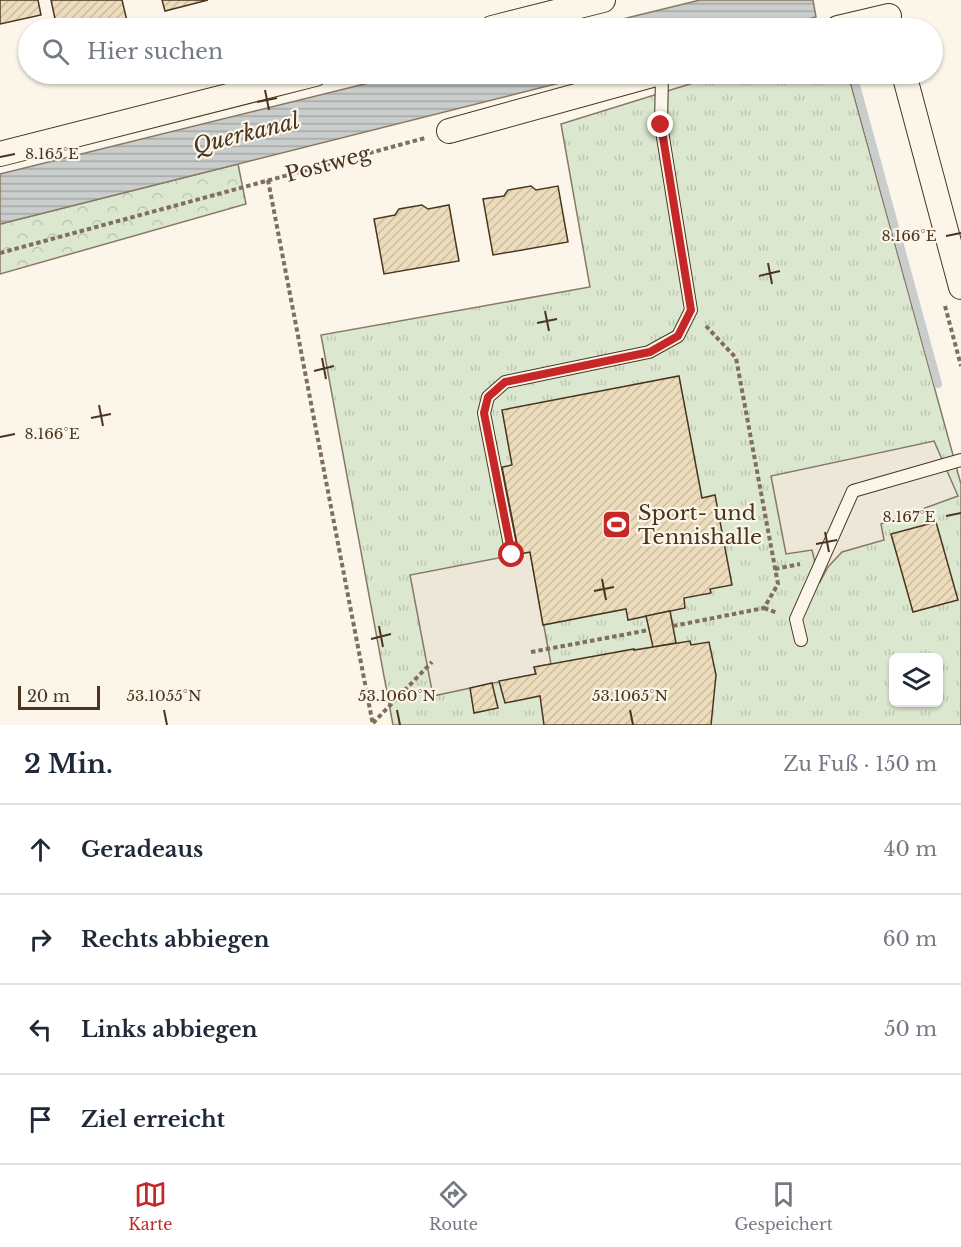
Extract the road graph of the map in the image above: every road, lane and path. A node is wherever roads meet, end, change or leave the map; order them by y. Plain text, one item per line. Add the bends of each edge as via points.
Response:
1 (603, 0) edge
2 (532, 18) edge
3 (276, 84) edge
4 (620, 84) edge
5 (662, 84) edge
6 (907, 84) edge
7 (449, 131) joint
8 (0, 154) edge
9 (268, 180) junction
10 (0, 253) edge
11 (961, 287) edge
12 (691, 310) junction
13 (961, 460) edge
14 (512, 555) dead end
15 (673, 626) dead end
16 (649, 630) dead end
17 (801, 640) dead end
18 (531, 652) dead end
19 (432, 662) dead end
20 (373, 724) edge

1 - 2 street
3 - 8 street
4 - 7 street
5 - 12 lane via 661,125
6 - 11 street
7 - 9 path, Postweg
9 - 10 path, Postweg
9 - 20 path
12 - 14 lane via 678,336 650,352 505,382 488,397 484,413
12 - 15 path via 736,358 778,584 764,608
13 - 17 lane via 853,491 796,619
16 - 18 path
19 - 20 path

